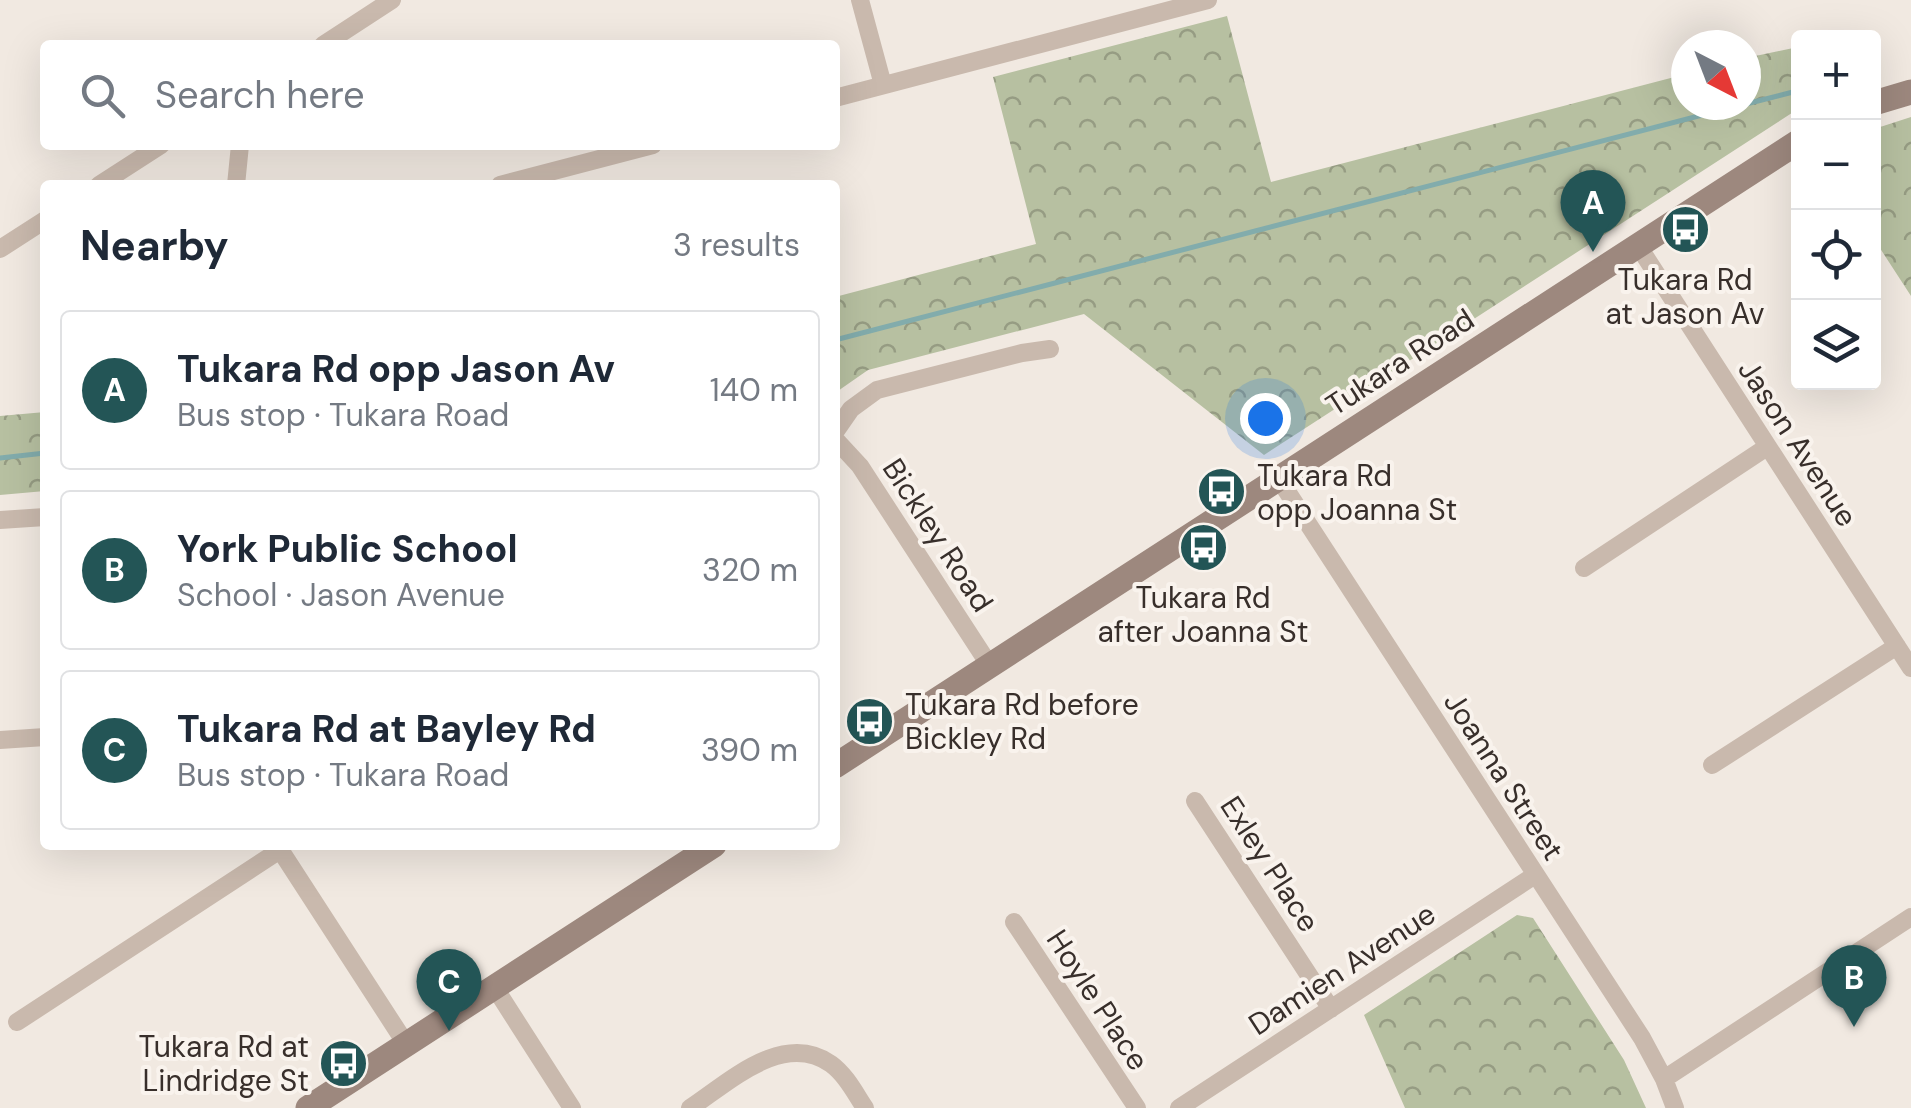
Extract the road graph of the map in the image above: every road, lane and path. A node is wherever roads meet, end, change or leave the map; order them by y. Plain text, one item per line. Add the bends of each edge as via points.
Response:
1 (392, 0) edge
2 (860, 0) edge
3 (1127, 0) edge
4 (1208, 0) edge
5 (1132, 20) junction
6 (331, 40) edge
7 (884, 85) junction
8 (1911, 92) edge
9 (840, 97) edge
10 (1881, 102) edge
11 (1791, 147) edge
12 (153, 150) edge
13 (240, 150) edge
14 (634, 150) edge
15 (107, 180) edge
16 (236, 180) edge
17 (519, 180) edge
18 (40, 223) edge
19 (1639, 247) junction
20 (0, 250) edge
21 (1050, 349) dead end
22 (840, 428) edge
23 (840, 442) edge
24 (1768, 447) junction
25 (1279, 480) junction
26 (40, 516) edge
27 (0, 520) edge
28 (1584, 568) dead end
29 (1896, 646) junction
30 (990, 666) junction
31 (1911, 668) edge
32 (40, 737) edge
33 (0, 740) edge
34 (840, 763) edge
35 (1712, 765) dead end
36 (1195, 801) dead end
37 (276, 850) edge
38 (280, 850) edge
39 (706, 850) edge
40 (1536, 875) junction
41 (1911, 917) edge
42 (1014, 922) dead end
43 (494, 988) junction
44 (1331, 1009) junction
45 (18, 1022) dead end
46 (827, 1039) dead end
47 (406, 1044) junction
48 (819, 1058) junction
49 (1664, 1079) junction
50 (308, 1108) edge
51 (572, 1108) edge
52 (690, 1108) edge
53 (865, 1108) edge
54 (1136, 1108) edge
55 (1179, 1108) edge
56 (1674, 1108) edge

1 - 6 street
2 - 7 street
3 - 5 street
4 - 5 street
5 - 7 street
7 - 9 street
8 - 10 street
11 - 19 street, Tukara Road
12 - 15 street
13 - 16 street
14 - 17 street
18 - 20 street
19 - 24 street, Jason Avenue
19 - 25 street, Tukara Road
21 - 22 street via 877,390
23 - 30 street, Bickley Road
24 - 28 street
24 - 29 street, Jason Avenue
25 - 30 street, Tukara Road
25 - 40 street, Joanna Street
26 - 27 street
29 - 31 street, Jason Avenue
29 - 35 street
30 - 34 street, Tukara Road
32 - 33 street
36 - 44 street, Exley Place
37 - 45 street
38 - 47 street
39 - 43 street
40 - 44 street, Damien Avenue
40 - 49 street, Joanna Street
41 - 49 street
42 - 54 street, Hoyle Place
43 - 47 street
43 - 51 street
44 - 55 street, Damien Avenue
46 - 48 street
47 - 50 street
48 - 52 street via 773,1056
48 - 53 street via 834,1066
49 - 56 street, Joanna Street

